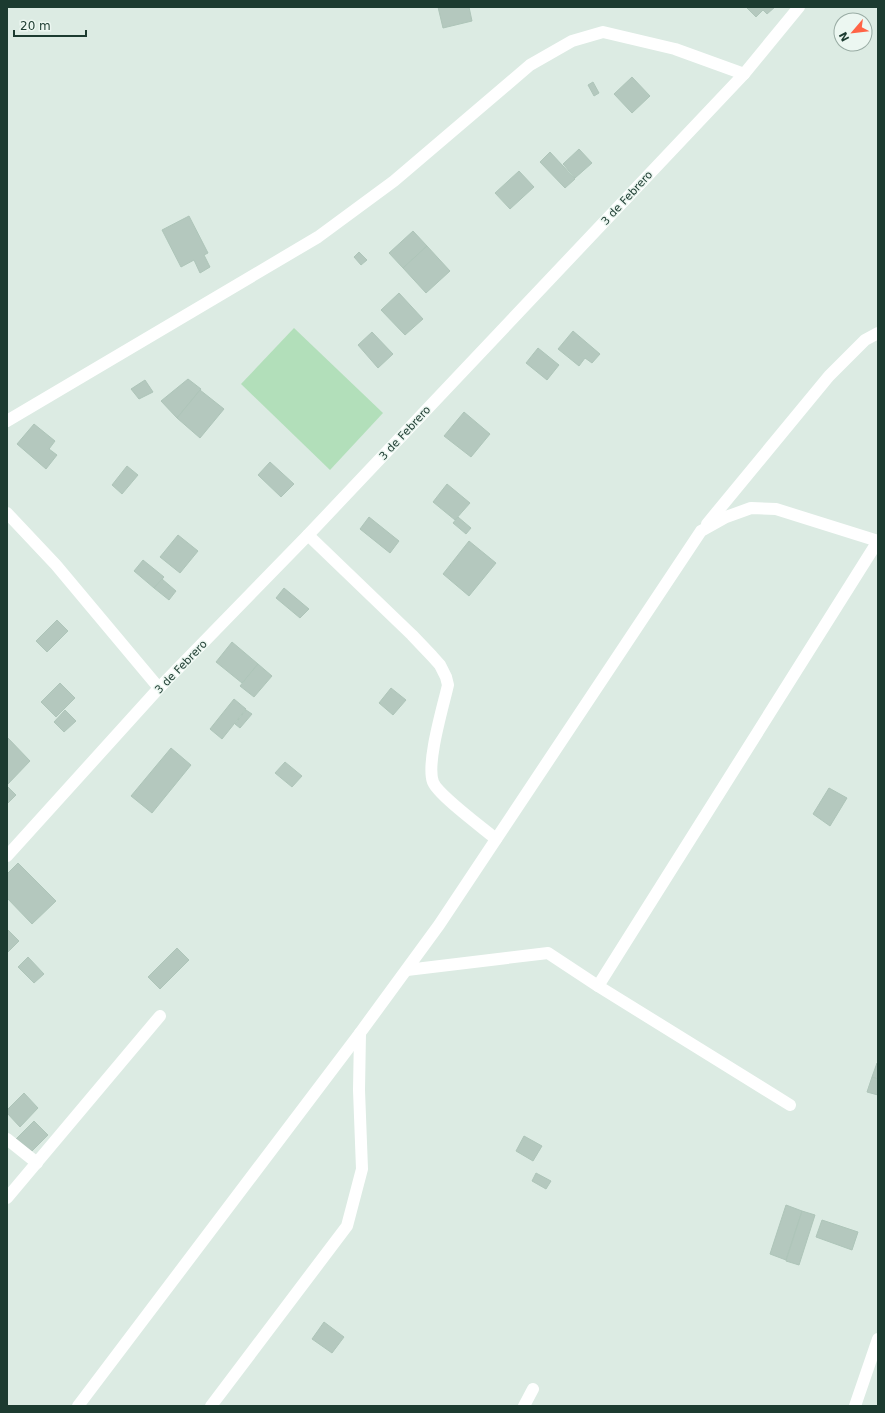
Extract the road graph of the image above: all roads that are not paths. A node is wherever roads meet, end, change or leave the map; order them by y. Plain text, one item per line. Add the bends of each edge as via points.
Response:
1 (799, 7) edge
2 (744, 74) junction
3 (878, 333) edge
4 (7, 421) edge
5 (7, 513) edge
6 (701, 531) junction
7 (308, 535) junction
8 (878, 541) edge
9 (159, 688) junction
10 (496, 839) junction
11 (7, 856) edge
12 (406, 970) junction
13 (598, 986) junction
14 (160, 1016) dead end
15 (360, 1033) junction
16 (790, 1105) dead end
17 (7, 1139) edge
18 (36, 1163) junction
19 (7, 1198) edge
20 (878, 1339) edge
21 (533, 1390) dead end
22 (78, 1406) edge
23 (211, 1406) edge
24 (524, 1406) edge
25 (855, 1406) edge

1 - 2 street, 3 de Febrero
2 - 4 street via 674,49 603,32 572,41 530,65 394,181 318,237
2 - 7 street, 3 de Febrero
3 - 6 street via 865,340 829,376
5 - 9 street via 56,565
6 - 8 street via 726,517 751,508 776,509
6 - 10 street
7 - 9 street, 3 de Febrero
7 - 10 street via 440,665 448,685 435,741 431,769 433,783 444,796
8 - 13 street
9 - 11 street, 3 de Febrero
10 - 12 street via 440,925
12 - 13 street via 548,953
12 - 15 street
13 - 16 street
14 - 18 street
15 - 22 street
15 - 23 street via 362,1169 347,1226
17 - 18 street
18 - 19 street
20 - 25 street
21 - 24 street

